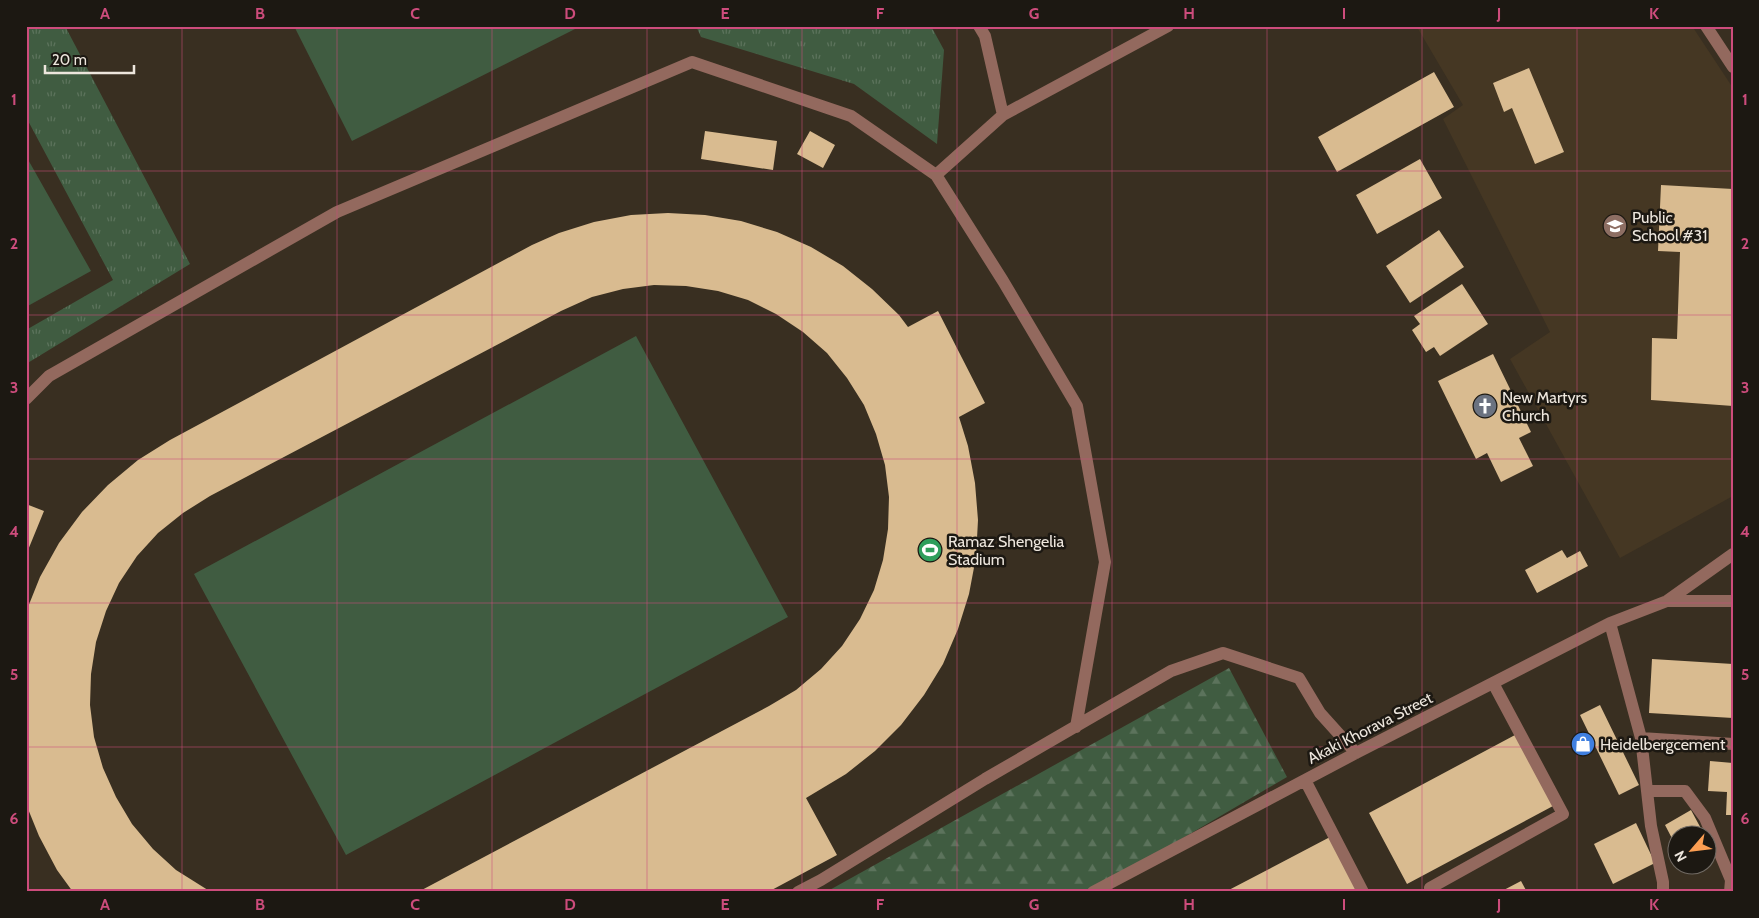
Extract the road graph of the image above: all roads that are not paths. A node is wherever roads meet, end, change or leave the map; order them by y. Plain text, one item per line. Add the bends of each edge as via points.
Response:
1 (980, 26) edge
2 (1168, 26) edge
3 (1706, 26) edge
4 (1733, 67) edge
5 (1002, 115) junction
6 (936, 175) junction
7 (26, 399) edge
8 (1733, 554) edge
9 (1667, 601) junction
10 (1733, 601) edge
11 (1610, 623) junction
12 (1494, 683) junction
13 (1076, 726) junction
14 (1641, 738) junction
15 (1733, 744) edge
16 (1356, 753) junction
17 (1305, 780) junction
18 (1647, 791) junction
19 (1113, 887) edge
20 (1430, 888) dead end
21 (798, 892) edge
22 (1093, 892) edge
23 (1363, 892) edge
24 (1662, 892) edge
25 (1730, 892) edge

1 - 5 street
2 - 5 street
3 - 4 street
5 - 6 street
6 - 7 street via 851,116 692,62 337,212 49,376
6 - 13 street via 1078,406 1105,562
8 - 9 street, Akaki Khorava Street
9 - 10 street, Akaki Khorava Street
9 - 11 street, Akaki Khorava Street
11 - 12 street, Akaki Khorava Street
11 - 14 street
12 - 16 street, Akaki Khorava Street
12 - 20 street via 1563,814
13 - 16 street via 1171,671 1223,653 1299,678 1320,713
13 - 21 street
14 - 15 street
14 - 18 street
16 - 17 street, Akaki Khorava Street
17 - 19 street, Akaki Khorava Street
17 - 23 street
18 - 24 street
18 - 25 street via 1685,790 1705,818 1731,880
19 - 22 street, Akaki Khorava Street

